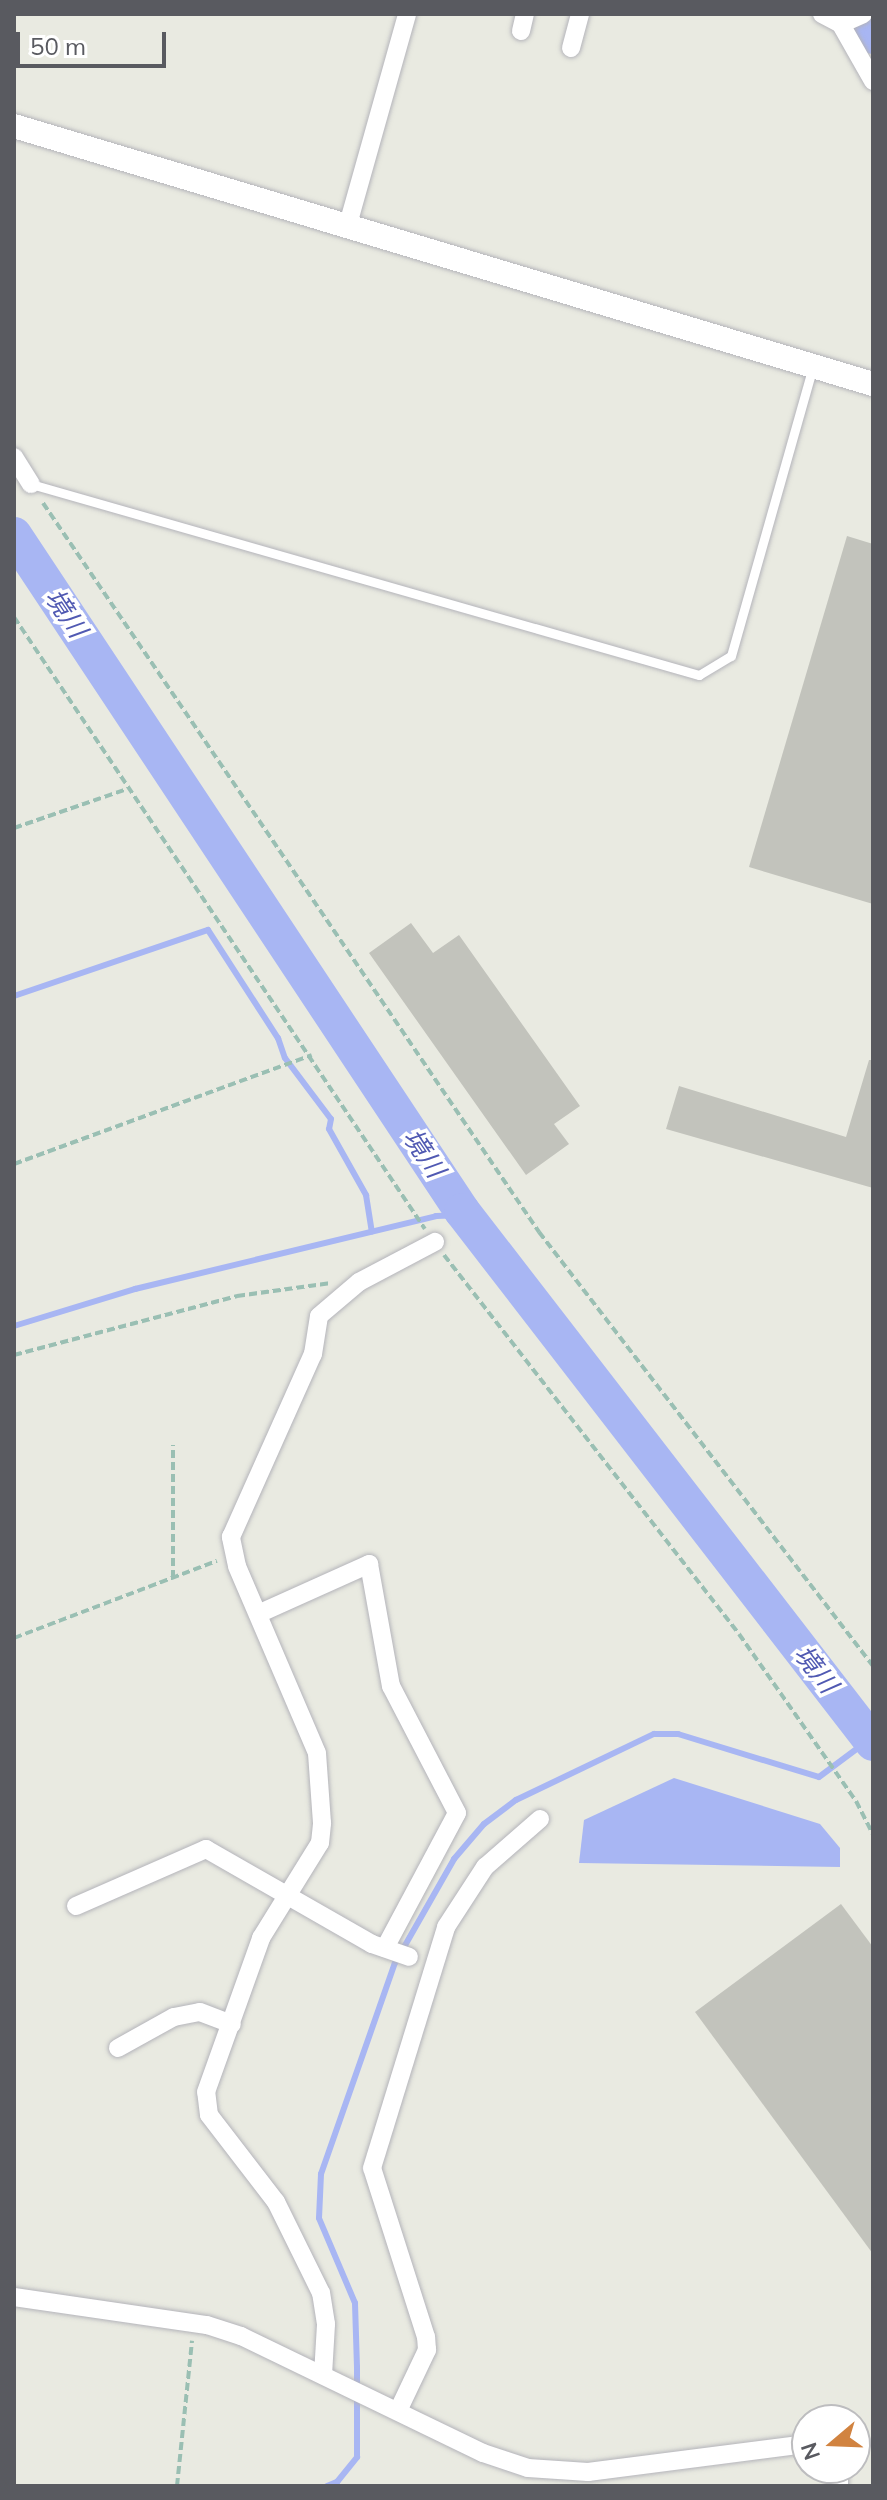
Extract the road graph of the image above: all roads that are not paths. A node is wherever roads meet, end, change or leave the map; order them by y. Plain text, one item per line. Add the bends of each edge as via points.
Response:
1 (407, 14) edge
2 (580, 14) edge
3 (822, 14) edge
4 (847, 18) edge
5 (571, 48) dead end
6 (873, 81) edge
7 (14, 126) edge
8 (347, 228) junction
9 (813, 366) junction
10 (873, 384) edge
11 (14, 457) edge
12 (31, 484) joint
13 (435, 1242) road end
14 (258, 1614) junction
15 (540, 1819) dead end
16 (288, 1894) junction
17 (76, 1906) dead end
18 (385, 1948) junction
19 (409, 1957) dead end
20 (232, 2024) junction
21 (118, 2048) dead end
22 (14, 2297) edge
23 (323, 2375) junction
24 (398, 2411) junction
25 (791, 2446) edge

1 - 8 street
2 - 5 street
3 - 4 street
4 - 6 street
7 - 8 street
8 - 9 street
9 - 10 street
9 - 12 lane via 731,656 699,675
11 - 12 street
13 - 14 street via 359,1282 315,1324 313,1354 231,1537
14 - 16 street via 321,1765 320,1843
14 - 18 street via 369,1564 391,1686 457,1813
15 - 24 street via 485,1867 446,1927 372,2168 426,2337 427,2350
16 - 17 street via 206,1849
16 - 18 street
16 - 20 street via 261,1938
18 - 19 street
20 - 21 street via 200,2012 174,2017
20 - 23 street via 206,2092 209,2115 276,2202 321,2293 326,2324
22 - 23 street via 194,2323 241,2336
23 - 24 street
24 - 25 street via 483,2453 559,2472

